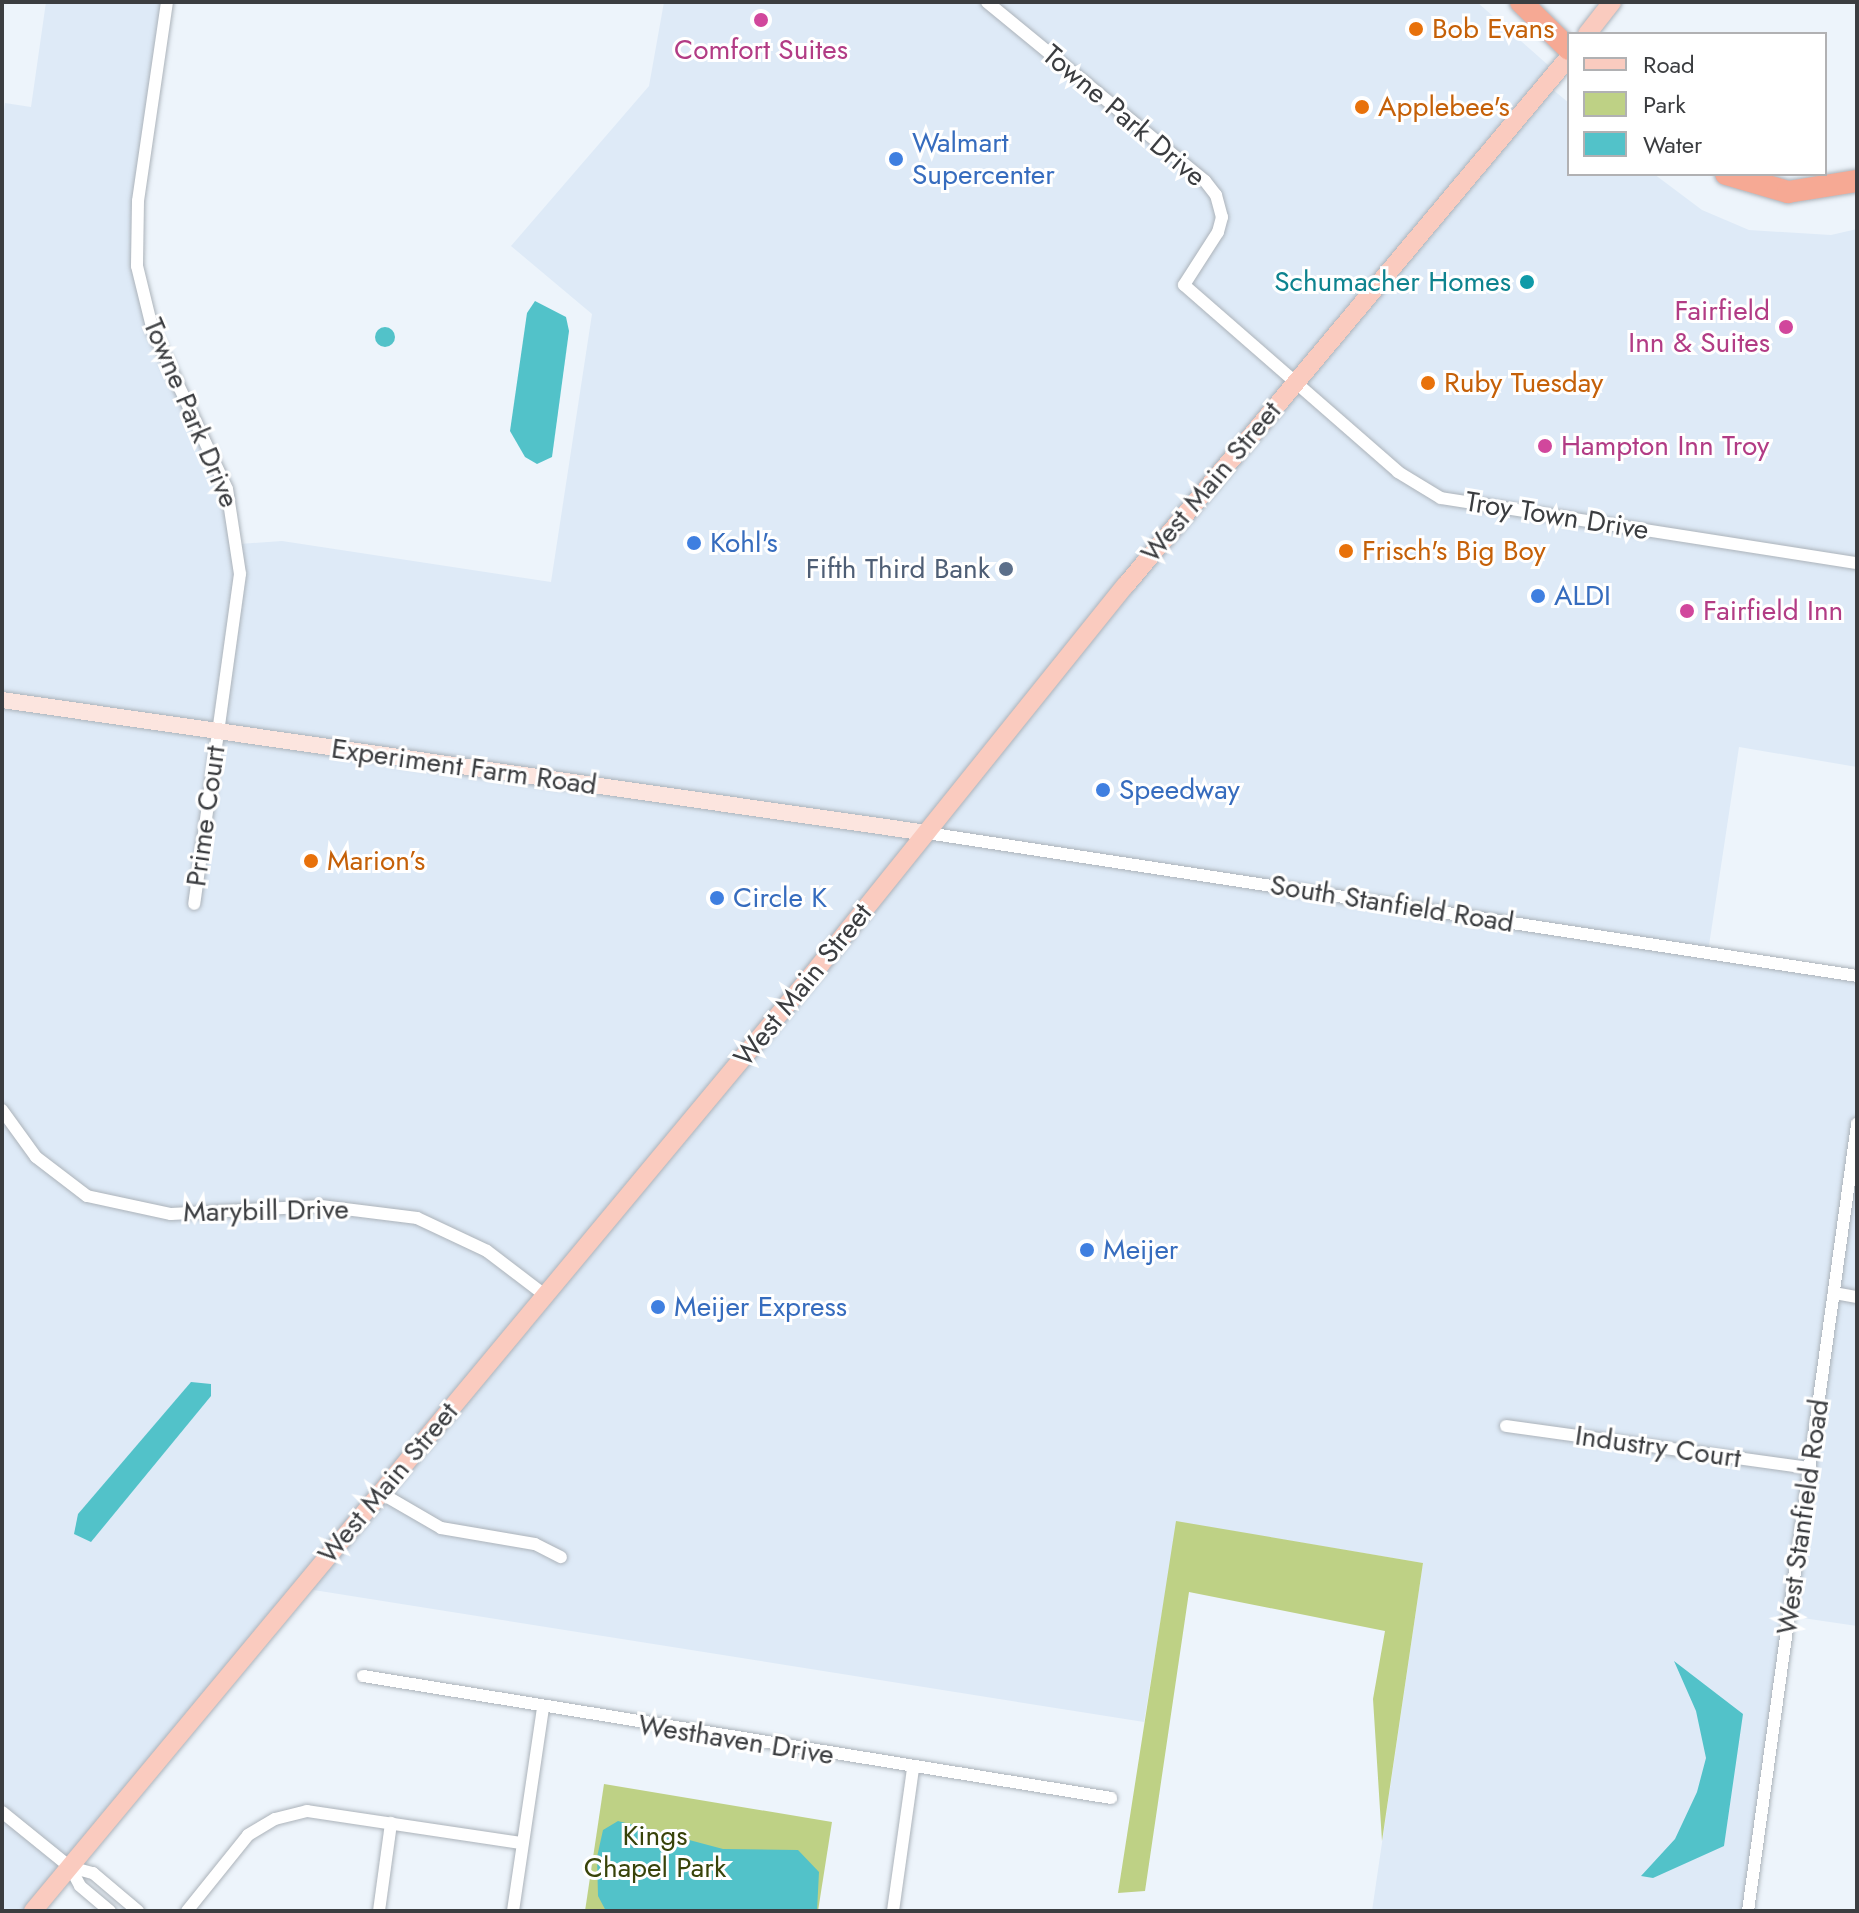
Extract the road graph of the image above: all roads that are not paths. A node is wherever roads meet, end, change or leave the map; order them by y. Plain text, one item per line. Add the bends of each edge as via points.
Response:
1 (167, 2) edge
2 (987, 2) edge
3 (1521, 2) edge
4 (1612, 2) edge
5 (1589, 32) edge
6 (1567, 47) edge
7 (1567, 59) edge
8 (1733, 176) edge
9 (1857, 181) edge
10 (1295, 381) junction
11 (1857, 563) edge
12 (2, 700) edge
13 (219, 729) junction
14 (927, 833) junction
15 (194, 904) dead end
16 (1857, 976) edge
17 (2, 1110) edge
18 (1857, 1124) edge
19 (1834, 1293) junction
20 (546, 1296) junction
21 (1857, 1297) edge
22 (1506, 1426) dead end
23 (1810, 1468) junction
24 (379, 1492) junction
25 (561, 1557) dead end
26 (363, 1676) dead end
27 (543, 1709) junction
28 (913, 1769) junction
29 (1111, 1798) dead end
30 (2, 1812) edge
31 (391, 1823) junction
32 (522, 1843) junction
33 (70, 1867) junction
34 (33, 1911) edge
35 (110, 1911) edge
36 (138, 1911) edge
37 (187, 1911) edge
38 (379, 1911) edge
39 (513, 1911) edge
40 (893, 1911) edge
41 (1748, 1911) edge

1 - 13 street, Towne Park Drive via 138,201 137,266 153,331 234,512 240,574
2 - 10 street, Towne Park Drive via 1216,195 1222,217 1218,232 1184,285
3 - 6 highway
4 - 5 main road
7 - 10 main road, West Main Street
8 - 9 highway via 1788,192 1821,191
10 - 11 street, Troy Town Drive via 1398,472 1441,498
10 - 14 main road, West Main Street
12 - 13 street, Experiment Farm Road
13 - 14 street, Experiment Farm Road
13 - 15 street, Prime Court
14 - 16 street, South Stanfield Road
14 - 20 main road, West Main Street
17 - 20 street, Marybill Drive via 36,1157 87,1196 171,1214 321,1206 417,1218 487,1251
18 - 19 street, West Stanfield Road
19 - 21 street
19 - 23 street, West Stanfield Road
20 - 24 main road, West Main Street
22 - 23 street, Industry Court
23 - 41 street, West Stanfield Road
24 - 25 street via 441,1528 535,1544
24 - 33 main road, West Main Street
26 - 27 street, Westhaven Drive
27 - 28 street, Westhaven Drive
27 - 32 street
28 - 29 street, Westhaven Drive
28 - 40 street
30 - 33 street
31 - 32 street
31 - 37 street via 307,1811 275,1819 248,1835
31 - 38 street
32 - 39 street
33 - 34 main road, West Main Street
33 - 35 street via 80,1886
33 - 36 street via 93,1873

